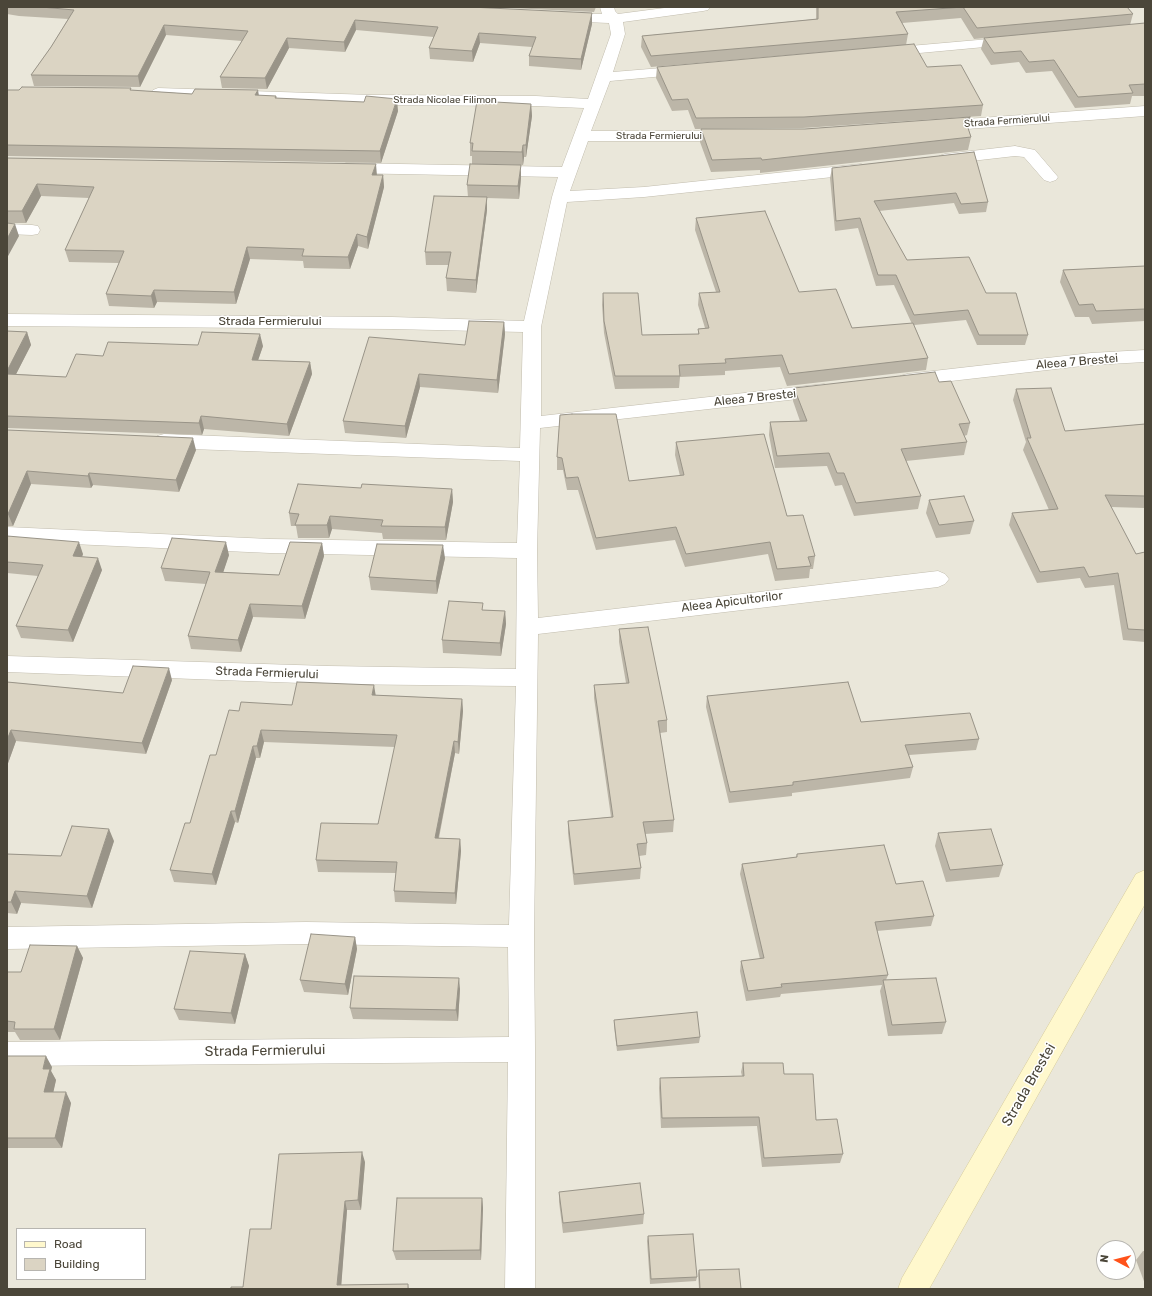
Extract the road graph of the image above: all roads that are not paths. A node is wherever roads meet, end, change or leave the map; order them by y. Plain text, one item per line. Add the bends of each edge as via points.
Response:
1 (703, 7) edge
2 (611, 13) edge
3 (552, 16) edge
4 (1026, 40) edge
5 (869, 54) edge
6 (700, 69) edge
7 (604, 77) junction
8 (144, 93) edge
9 (594, 104) junction
10 (1145, 111) edge
11 (922, 127) edge
12 (581, 136) junction
13 (749, 136) edge
14 (929, 161) edge
15 (328, 168) edge
16 (874, 168) edge
17 (568, 172) junction
18 (1050, 177) dead end
19 (560, 197) junction
20 (7, 229) edge
21 (32, 230) dead end
22 (7, 320) edge
23 (532, 327) junction
24 (1145, 356) edge
25 (886, 383) edge
26 (839, 388) edge
27 (532, 423) junction
28 (149, 440) edge
29 (530, 455) junction
30 (7, 534) edge
31 (527, 551) junction
32 (938, 579) dead end
33 (526, 627) junction
34 (7, 664) edge
35 (527, 678) junction
36 (1145, 881) edge
37 (521, 936) junction
38 (7, 938) edge
39 (522, 1049) junction
40 (7, 1054) edge
41 (520, 1289) edge
42 (913, 1289) edge

1 - 2 street
2 - 3 street
2 - 7 street via 618,34
4 - 5 street
6 - 7 street
7 - 9 street
8 - 9 street, Strada Nicolae Filimon
9 - 12 street
10 - 11 street, Strada Fermierului
12 - 13 street, Strada Fermierului
12 - 17 street
14 - 18 street via 1016,152 1029,153
15 - 17 street
16 - 19 street via 644,192
17 - 19 street
19 - 23 street
20 - 21 street
22 - 23 street, Strada Fermierului via 385,323
23 - 27 street
24 - 25 street, Aleea 7 Brestei via 1091,359
26 - 27 street, Aleea 7 Brestei
27 - 29 street
28 - 29 street
29 - 31 street
30 - 31 street via 270,546
31 - 33 street
32 - 33 street, Aleea Apicultorilor
33 - 35 street
34 - 35 street, Strada Fermierului via 328,675
35 - 37 street
36 - 42 main road, Strada Brestei
37 - 38 street via 306,933
37 - 39 street
39 - 40 street, Strada Fermierului
39 - 41 street

